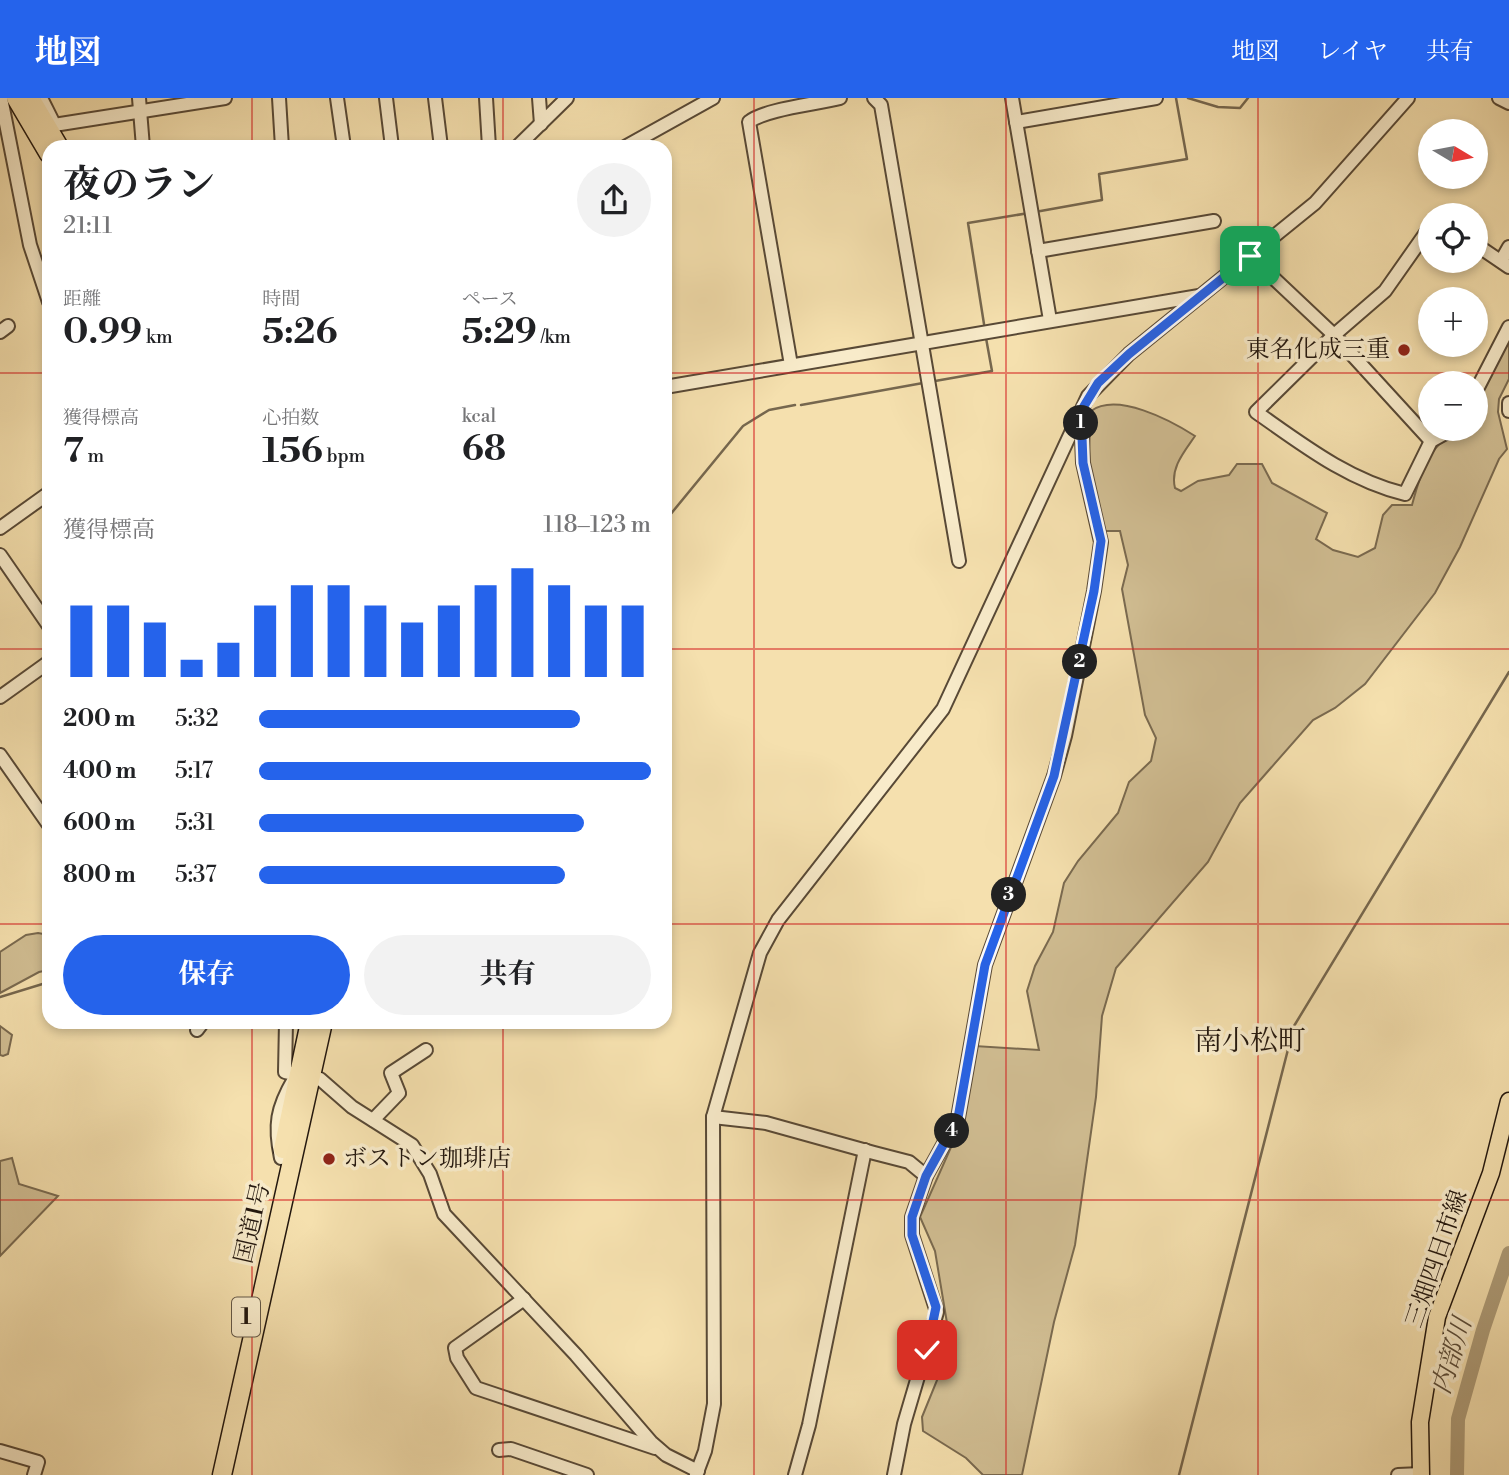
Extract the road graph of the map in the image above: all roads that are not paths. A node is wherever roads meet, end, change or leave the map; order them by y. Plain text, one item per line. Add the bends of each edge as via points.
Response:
1 (1, 98) edge
2 (16, 98) edge
3 (30, 98) edge
4 (41, 98) edge
5 (225, 98) edge
6 (279, 98) edge
7 (337, 98) edge
8 (386, 98) edge
9 (435, 98) edge
10 (486, 98) edge
11 (539, 98) edge
12 (567, 98) edge
13 (713, 98) edge
14 (841, 98) edge
15 (874, 98) edge
16 (1012, 98) edge
17 (1156, 98) edge
18 (1408, 98) edge
19 (1499, 98) edge
20 (185, 101) edge
21 (1509, 103) edge
22 (139, 105) edge
23 (1016, 122) junction
24 (541, 124) junction
25 (54, 125) junction
26 (57, 140) edge
27 (59, 140) edge
28 (142, 140) edge
29 (282, 140) edge
30 (343, 140) edge
31 (392, 140) edge
32 (440, 140) edge
33 (489, 140) edge
34 (524, 140) edge
35 (638, 140) edge
36 (42, 142) edge
37 (4, 147) edge
38 (1214, 221) dead end
39 (1418, 244) edge
40 (1509, 247) edge
41 (1038, 251) junction
42 (1488, 253) edge
43 (1250, 256) junction
44 (1505, 264) edge
45 (42, 282) edge
46 (1199, 296) junction
47 (1050, 320) junction
48 (1509, 327) edge
49 (1334, 335) junction
50 (921, 341) junction
51 (791, 365) junction
52 (1486, 371) edge
53 (672, 386) edge
54 (1509, 403) edge
55 (1081, 411) junction
56 (1509, 411) edge
57 (1418, 427) edge
58 (1431, 441) edge
59 (42, 498) edge
60 (0, 528) edge
61 (0, 555) edge
62 (959, 561) dead end
63 (42, 616) edge
64 (42, 667) edge
65 (0, 696) edge
66 (0, 755) edge
67 (42, 815) edge
68 (288, 1029) edge
69 (308, 1029) edge
70 (320, 1029) edge
71 (426, 1050) dead end
72 (298, 1074) junction
73 (1509, 1101) edge
74 (713, 1117) junction
75 (373, 1120) junction
76 (865, 1150) junction
77 (281, 1158) junction
78 (926, 1176) junction
79 (524, 1299) junction
80 (246, 1340) junction
81 (238, 1379) junction
82 (659, 1449) junction
83 (499, 1450) dead end
84 (0, 1451) edge
85 (697, 1473) edge
86 (1421, 1474) edge
87 (34, 1475) edge
88 (211, 1475) edge
89 (222, 1475) edge
90 (587, 1475) edge
91 (795, 1475) edge
92 (894, 1475) edge
93 (1398, 1475) edge

1 - 37 street
2 - 36 highway
3 - 26 highway
4 - 25 street
5 - 20 street
6 - 29 street
7 - 30 street
8 - 31 street
9 - 32 street
10 - 33 street
11 - 24 street
12 - 24 street
13 - 35 street
14 - 51 street via 760,113 749,122
15 - 50 street via 881,105
16 - 23 street
17 - 23 street
18 - 43 street via 1332,187
19 - 21 street
20 - 22 street
22 - 25 street
22 - 28 street
23 - 41 street
24 - 34 street
25 - 27 street
37 - 45 street
38 - 41 street
39 - 49 street via 1385,291
40 - 44 street
41 - 47 street
42 - 44 street
43 - 46 street
43 - 49 street
46 - 47 street
46 - 55 street via 1098,383
47 - 50 street
48 - 52 street
49 - 57 street
49 - 58 street via 1256,412 1311,453 1382,488 1405,494
50 - 51 street
50 - 62 street
51 - 53 street
54 - 56 street
55 - 74 street via 943,709 765,941
55 - 78 street via 1084,472 1101,541 1074,694 1054,776 991,944 958,1118
59 - 60 street
61 - 63 street
64 - 65 street
66 - 67 street
68 - 72 street
69 - 72 highway, 国道1号 / 1
70 - 72 highway, 国道1号 / 1
71 - 75 street via 391,1073 399,1093
72 - 75 street via 320,1079
72 - 77 highway, 国道1号 / 1
72 - 77 street via 282,1098 276,1133
72 - 80 highway, 国道1号 / 1
73 - 86 main road, 三畑四日市線 via 1491,1173 1437,1317 1420,1422
74 - 76 street via 766,1123
74 - 85 street via 713,1404
75 - 79 street via 412,1145 430,1174 444,1214
76 - 78 street via 909,1163
76 - 91 street
77 - 80 highway, 国道1号 / 1
78 - 92 street via 911,1224 937,1312
79 - 82 street
79 - 82 street via 455,1348 476,1388
80 - 81 highway, 国道1号 / 1
81 - 88 highway, 国道1号 / 1
81 - 89 highway, 国道1号 / 1
82 - 85 street
83 - 90 street via 511,1449
84 - 87 street via 38,1462
86 - 93 street

